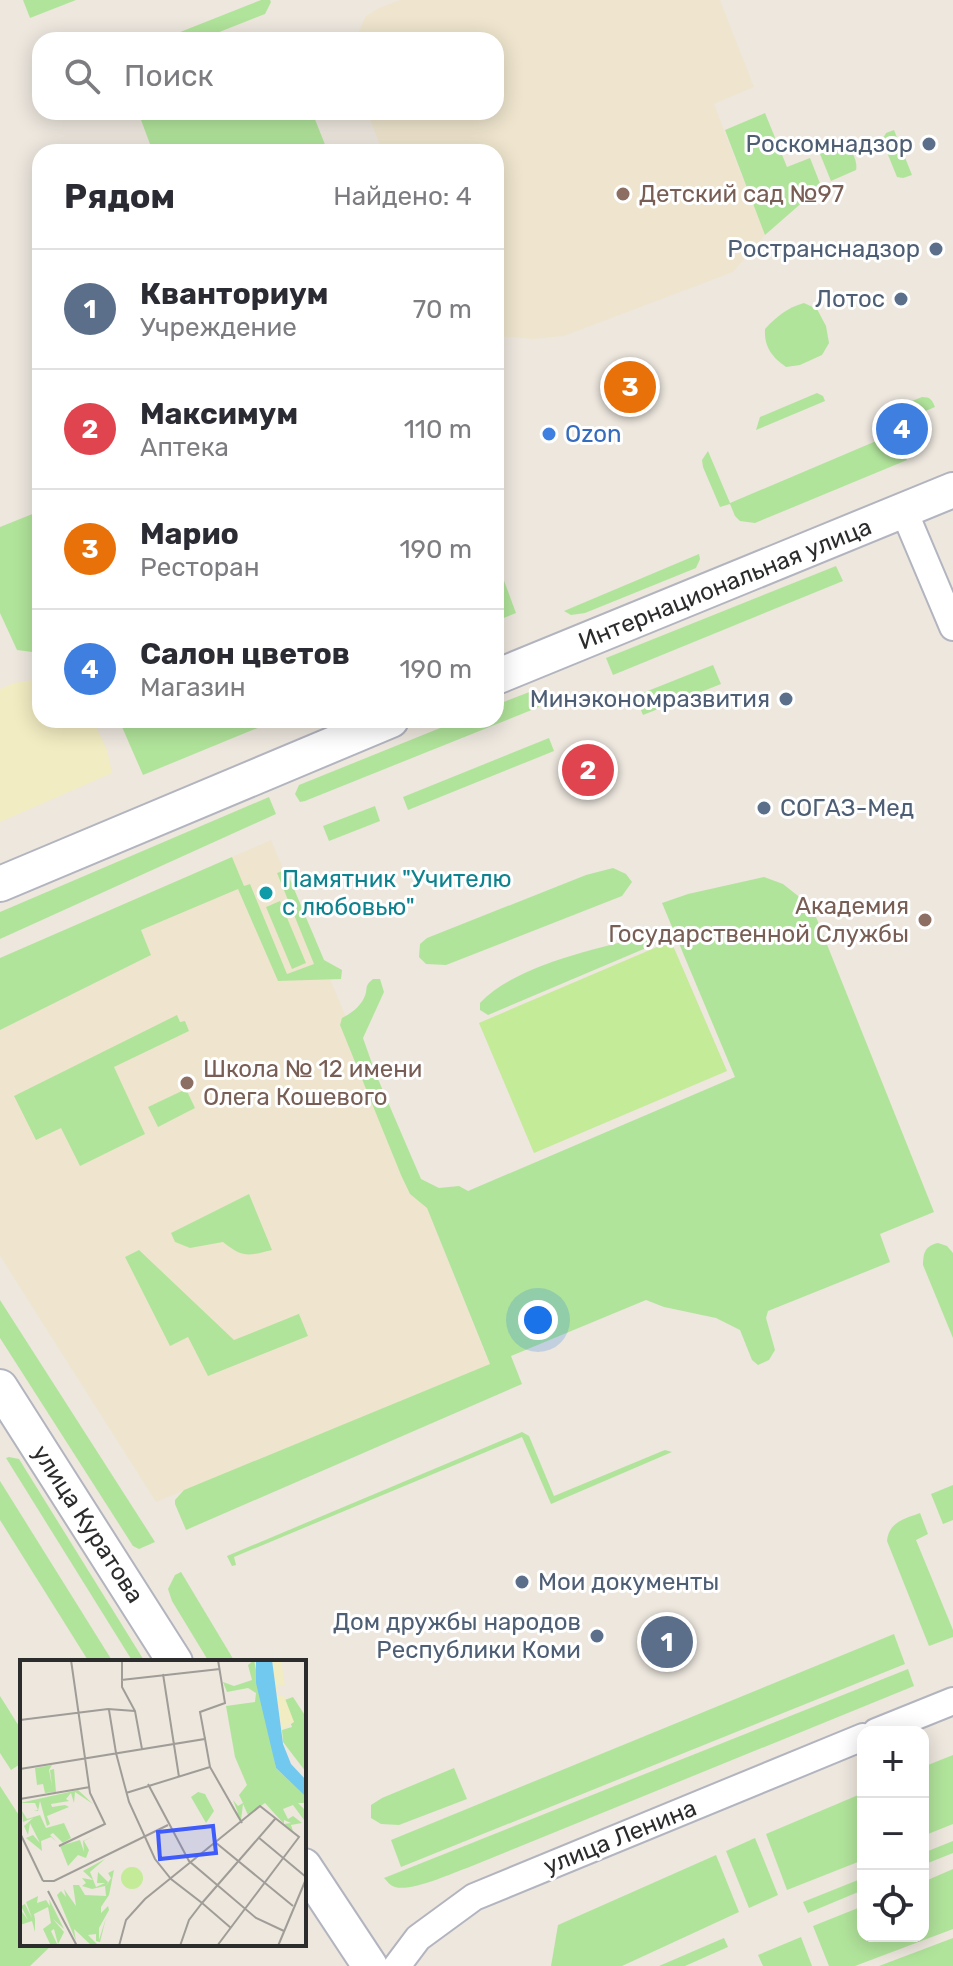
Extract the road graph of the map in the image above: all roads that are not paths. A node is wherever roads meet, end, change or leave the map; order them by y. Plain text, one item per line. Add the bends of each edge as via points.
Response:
1 (953, 490) edge
2 (904, 511) junction
3 (953, 627) edge
4 (504, 674) edge
5 (372, 728) edge
6 (0, 884) edge
7 (0, 1387) edge
8 (174, 1660) edge
9 (953, 1701) edge
10 (891, 1726) edge
11 (857, 1739) edge
12 (306, 1869) edge
13 (370, 1966) edge
14 (397, 1966) edge

1 - 2 street, Интернациональная улица
2 - 3 street
2 - 4 street, Интернациональная улица
5 - 6 street
7 - 8 street, улица Куратова
9 - 10 street
11 - 14 street, улица Ленина via 474,1897 418,1938
12 - 13 street

